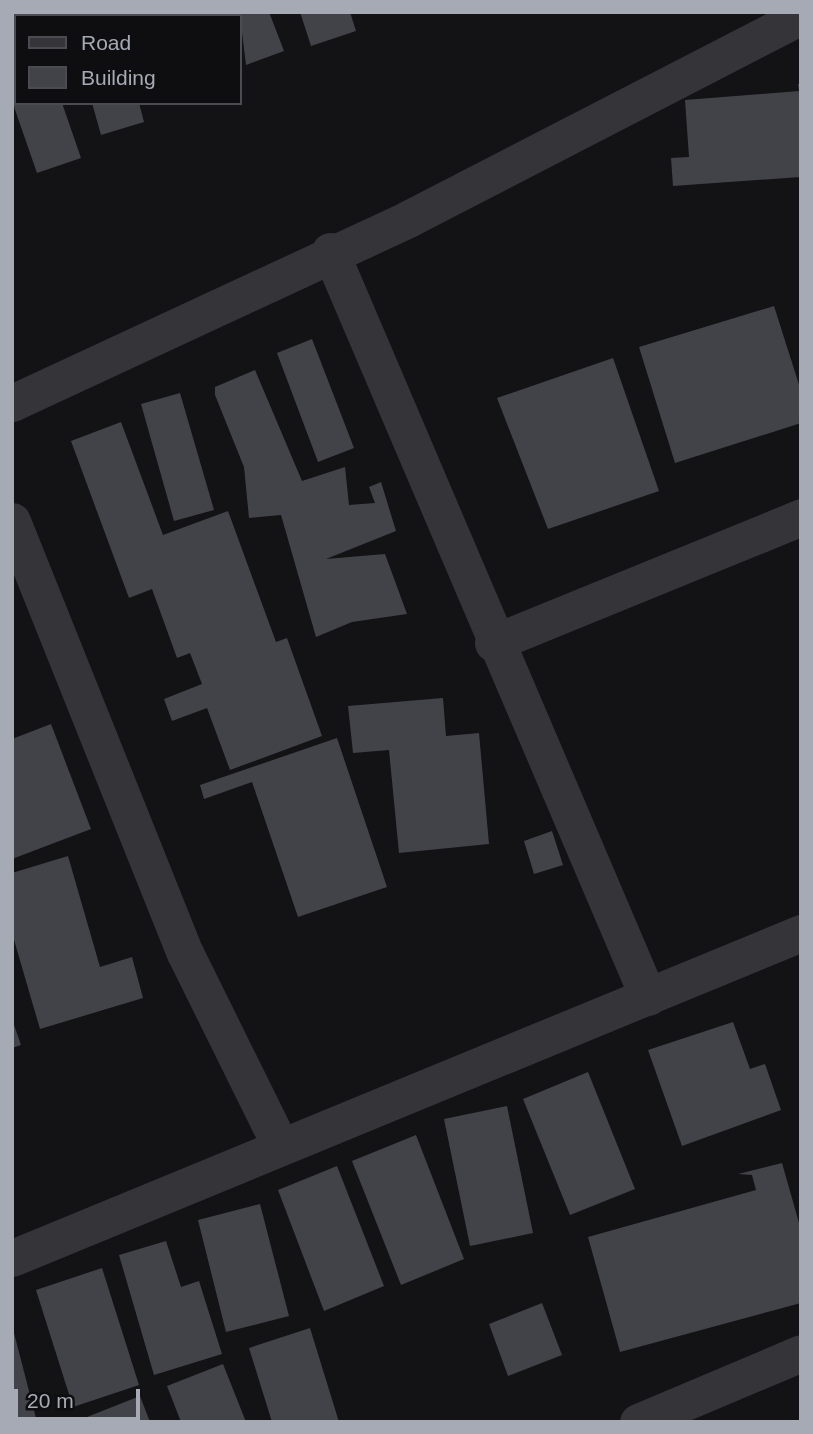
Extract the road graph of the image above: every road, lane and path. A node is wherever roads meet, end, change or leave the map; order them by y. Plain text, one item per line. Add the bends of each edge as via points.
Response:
1 (801, 16) edge
2 (330, 251) junction
3 (12, 403) edge
4 (801, 517) edge
5 (12, 521) edge
6 (493, 643) junction
7 (801, 933) edge
8 (648, 997) junction
9 (281, 1147) junction
10 (12, 1258) edge
11 (801, 1353) edge
12 (638, 1422) edge

1 - 2 street via 408,219
2 - 3 street
2 - 6 street
4 - 6 street
5 - 9 street via 185,953
6 - 8 street
7 - 8 street
8 - 9 street
9 - 10 street
11 - 12 street

